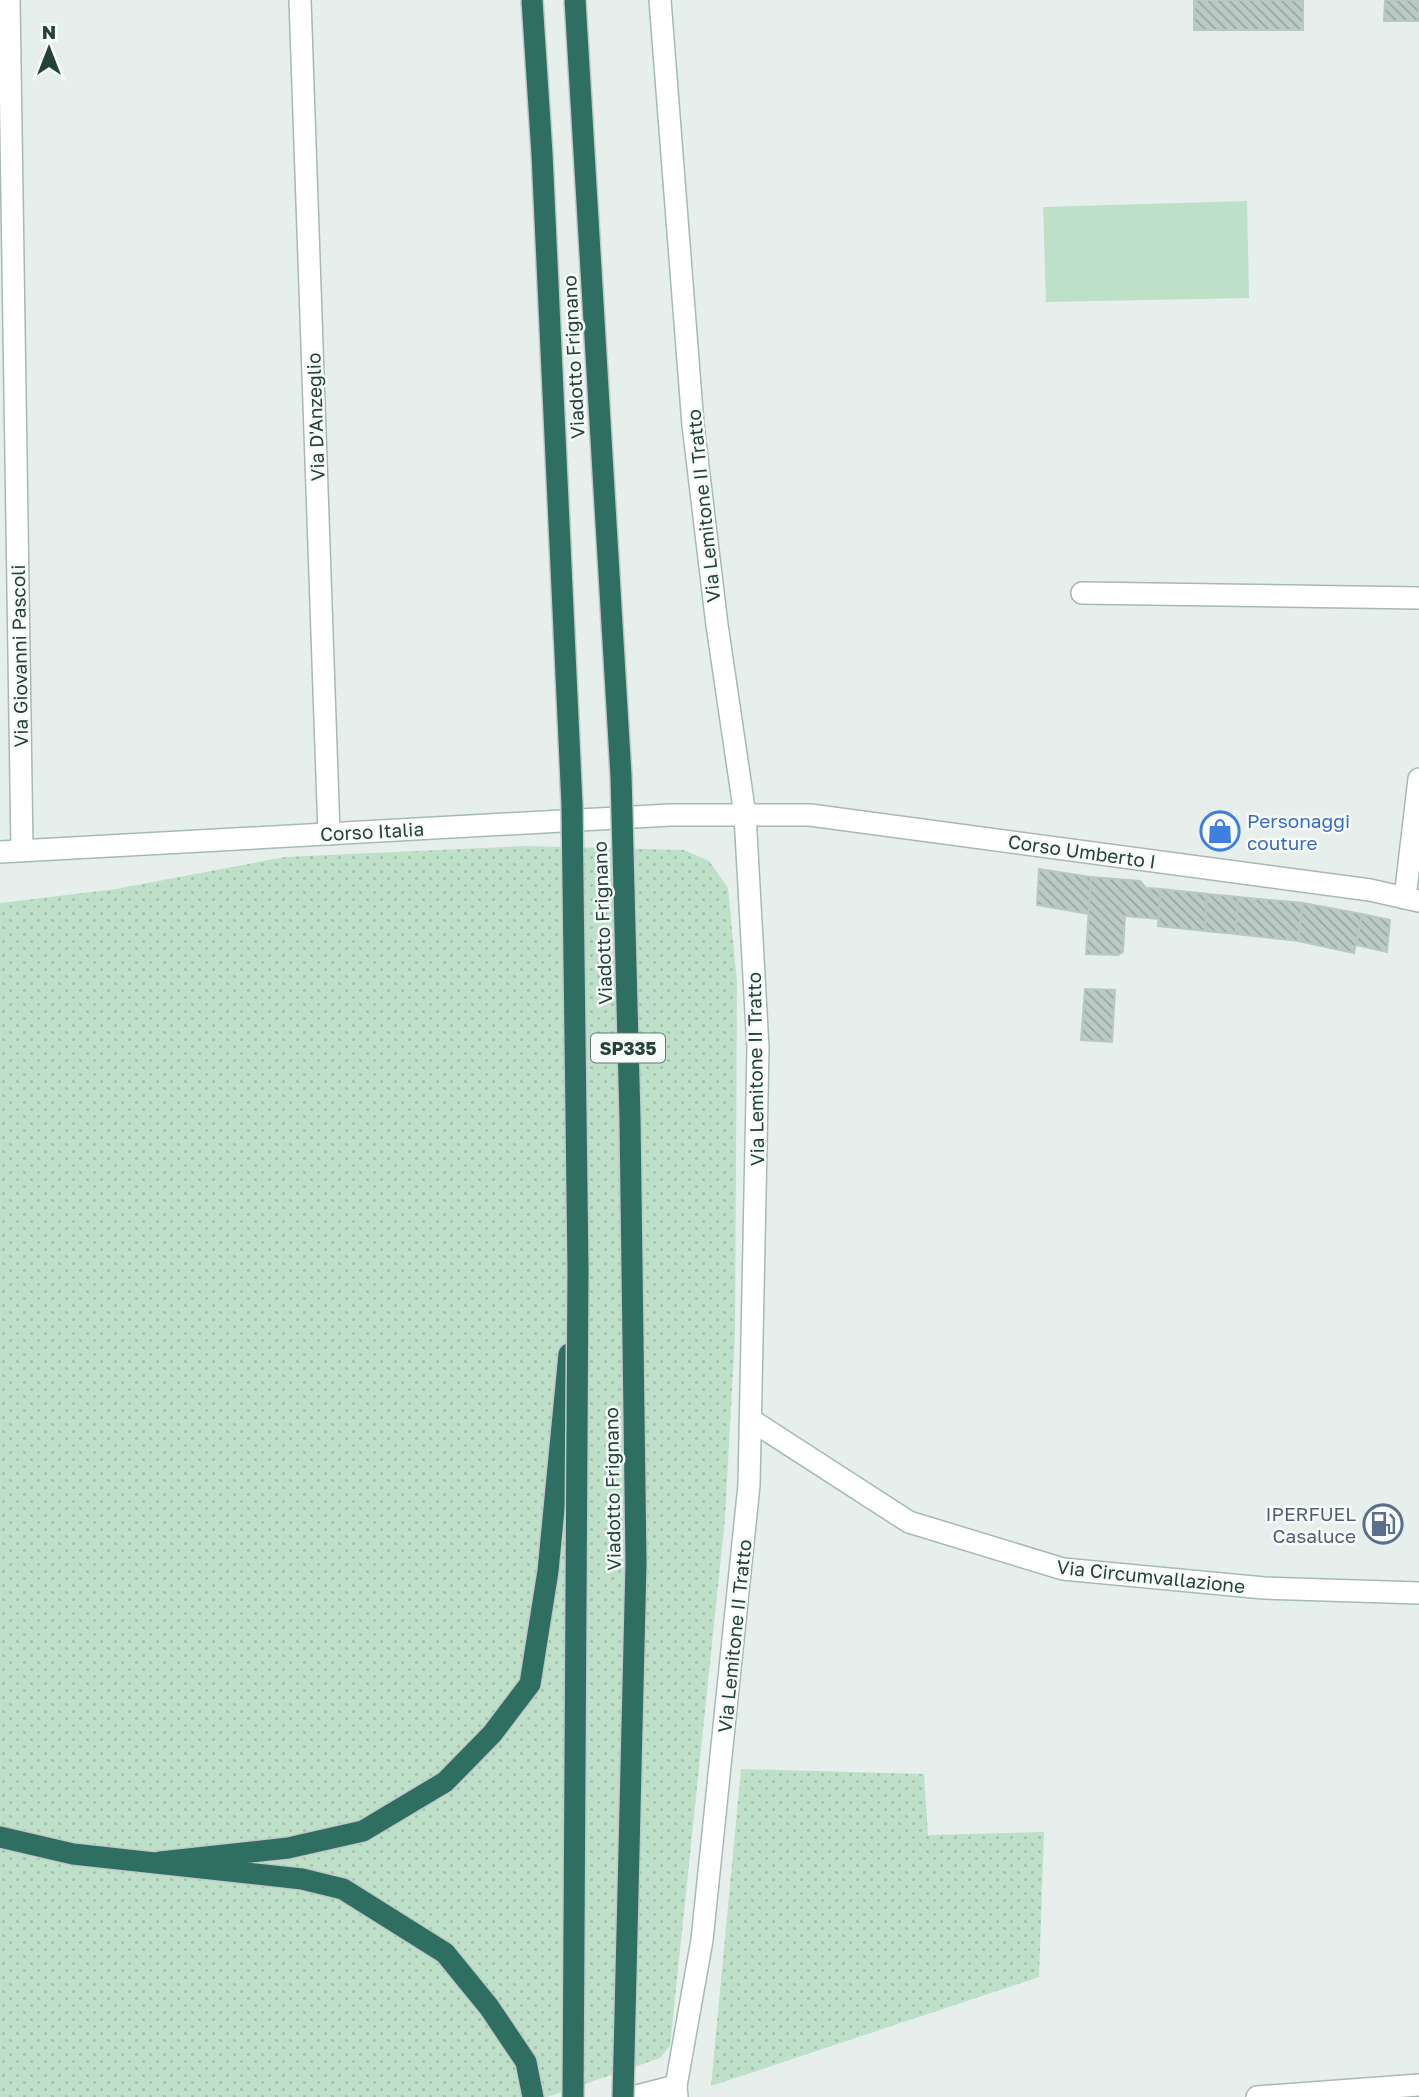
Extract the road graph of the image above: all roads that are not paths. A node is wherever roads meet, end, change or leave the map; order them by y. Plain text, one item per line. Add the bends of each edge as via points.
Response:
1 (9, 0) edge
2 (300, 0) edge
3 (532, 0) edge
4 (575, 0) edge
5 (660, 0) edge
6 (1082, 593) dead end
7 (1419, 598) edge
8 (1419, 779) edge
9 (744, 815) junction
10 (329, 834) junction
11 (22, 850) junction
12 (0, 852) edge
13 (1412, 900) edge
14 (578, 1269) junction
15 (751, 1420) junction
16 (1419, 1593) edge
17 (0, 1837) edge
18 (160, 1862) junction
19 (1419, 2085) edge
20 (677, 2091) edge
21 (1268, 2096) edge
22 (533, 2097) edge
23 (573, 2097) edge
24 (623, 2097) edge
25 (633, 2097) edge

1 - 11 street, Via Giovanni Pascoli
2 - 10 street, Via D'Anzeglio
3 - 14 highway, Viadotto Frignano / SP335, bridge via 572,805
4 - 24 highway, Viadotto Frignano / SP335, bridge via 621,776 630,1119 636,1563
5 - 9 street, Via Lemitone II Tratto via 693,425
6 - 7 street
8 - 13 street
9 - 10 street, Corso Italia
9 - 13 street, Corso Umberto I via 810,815 1342,886
9 - 15 street, Via Lemitone II Tratto via 758,1048
10 - 11 street, Corso Italia
11 - 12 street, Corso Italia
14 - 18 highway, bridge via 548,1571 530,1684 492,1734 445,1782 363,1831 288,1848
14 - 23 highway, Viadotto Frignano / SP335, bridge
15 - 16 street, Via Circumvallazione via 909,1522 1063,1569 1264,1588
15 - 20 street, Via Lemitone II Tratto via 749,1485 704,1926
17 - 18 highway via 73,1854
18 - 22 highway via 302,1879 343,1889 404,1926 445,1953 489,2007 526,2062
19 - 21 street
20 - 25 street

